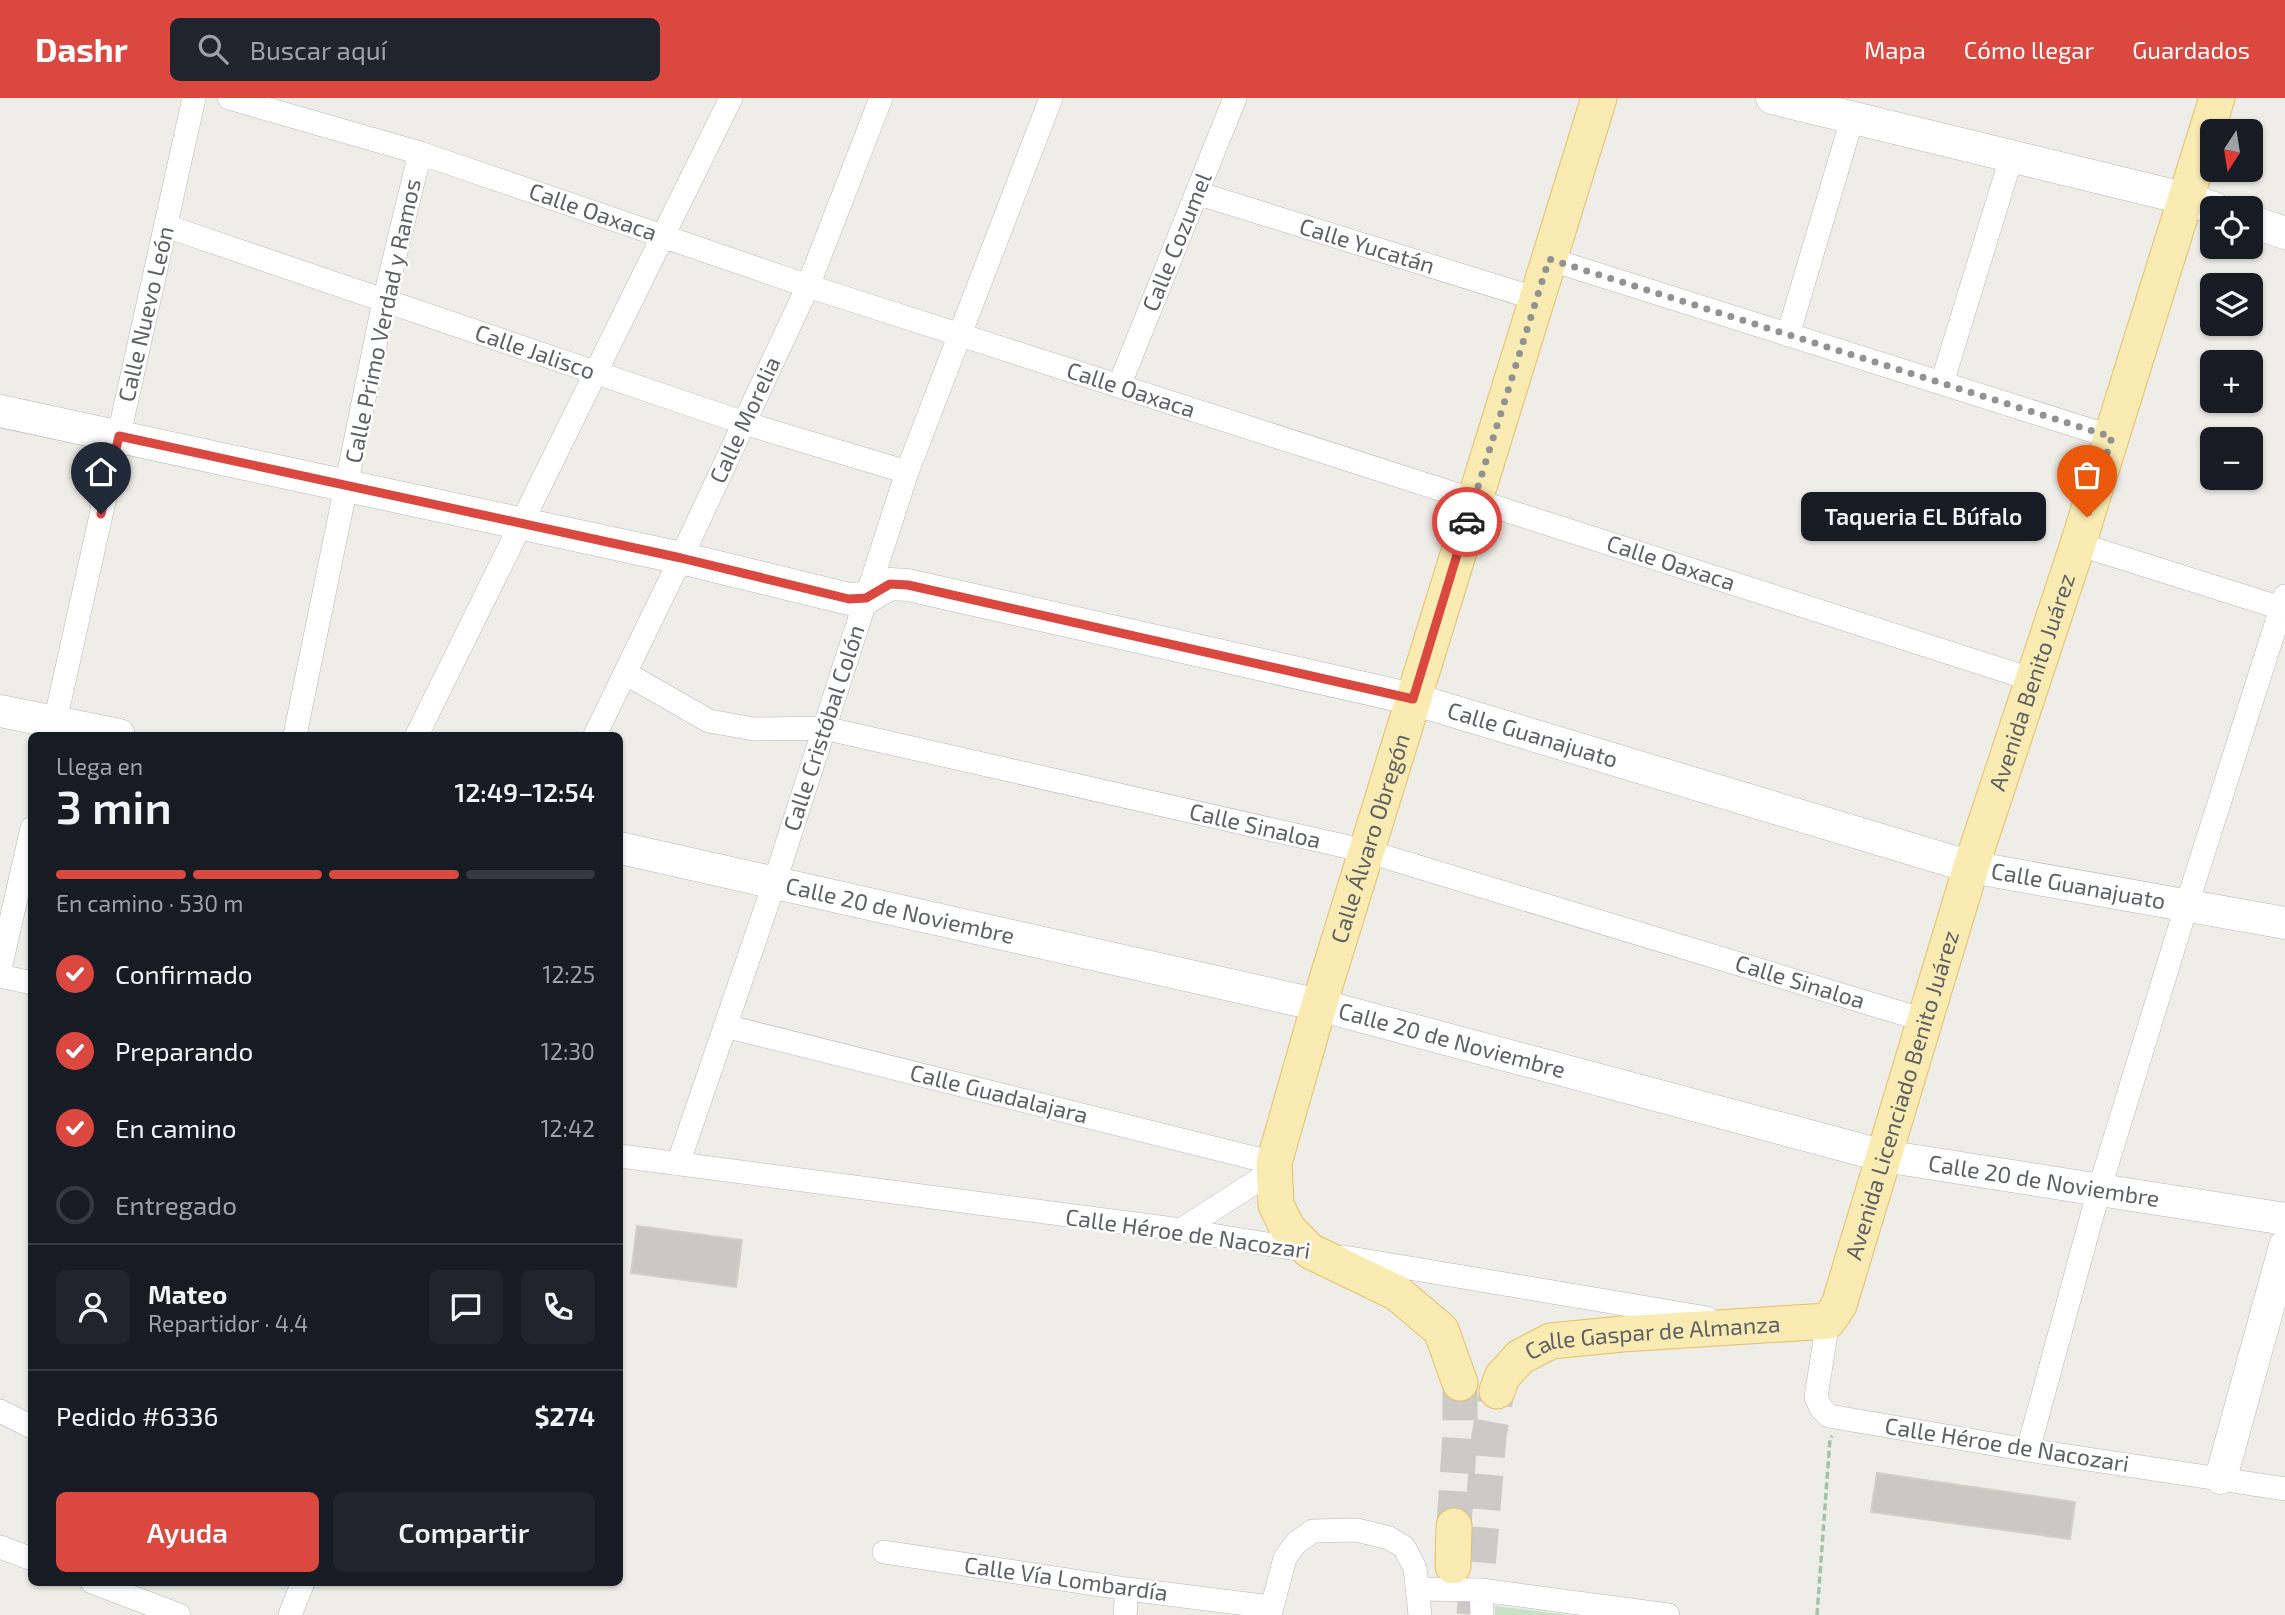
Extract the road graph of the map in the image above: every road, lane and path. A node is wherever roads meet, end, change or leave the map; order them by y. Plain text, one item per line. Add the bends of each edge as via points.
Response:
1 (194, 98) edge
2 (229, 98) edge
3 (731, 98) edge
4 (881, 98) edge
5 (1051, 98) edge
6 (1235, 98) edge
7 (1599, 98) edge
8 (1772, 98) edge
9 (2217, 98) edge
10 (1853, 116) junction
11 (419, 153) junction
12 (2012, 155) junction
13 (1197, 193) junction
14 (2202, 196) edge
15 (2200, 203) edge
16 (2200, 206) edge
17 (2263, 225) edge
18 (166, 226) junction
19 (2285, 233) edge
20 (664, 236) junction
21 (1549, 259) junction
22 (808, 286) junction
23 (1537, 299) junction
24 (384, 301) junction
25 (960, 334) junction
26 (1788, 335) junction
27 (595, 373) junction
28 (1942, 383) junction
29 (1119, 386) junction
30 (0, 411) edge
31 (744, 423) junction
32 (119, 436) junction
33 (2112, 437) junction
34 (907, 472) junction
35 (348, 486) junction
36 (1474, 500) junction
37 (523, 524) junction
38 (2078, 544) junction
39 (681, 558) junction
40 (866, 598) junction
41 (2283, 602) edge
42 (625, 673) junction
43 (2034, 680) junction
44 (1413, 699) junction
45 (0, 711) edge
46 (824, 728) junction
47 (54, 729) edge
48 (86, 732) edge
49 (296, 732) edge
50 (419, 732) edge
51 (596, 732) edge
52 (28, 846) edge
53 (623, 849) edge
54 (1366, 851) junction
55 (1971, 867) junction
56 (774, 884) junction
57 (2187, 904) junction
58 (2285, 923) edge
59 (0, 969) edge
60 (0, 976) edge
61 (28, 982) edge
62 (1318, 1004) junction
63 (1924, 1020) junction
64 (725, 1026) junction
65 (623, 1156) edge
66 (1884, 1156) junction
67 (678, 1164) junction
68 (1274, 1166) junction
69 (2099, 1190) junction
70 (2285, 1219) edge
71 (1181, 1230) junction
72 (2285, 1246) edge
73 (1310, 1251) junction
74 (1828, 1321) junction
75 (1754, 1326) junction
76 (1460, 1383) tunnel mouth
77 (1497, 1391) tunnel mouth
78 (0, 1412) edge
79 (28, 1425) edge
80 (1830, 1439) dead end
81 (2028, 1450) junction
82 (2221, 1478) junction
83 (2285, 1489) edge
84 (1454, 1526) tunnel mouth
85 (0, 1547) edge
86 (884, 1552) dead end
87 (28, 1558) edge
88 (1453, 1566) dead end
89 (103, 1586) edge
90 (301, 1586) edge
91 (1127, 1589) junction
92 (1419, 1589) junction
93 (1481, 1590) junction
94 (1270, 1611) edge
95 (179, 1615) edge
96 (290, 1615) edge
97 (1125, 1615) edge
98 (1420, 1615) edge
99 (1482, 1615) edge
100 (1668, 1615) edge
101 (1816, 1615) edge

1 - 18 street, Calle Nuevo León
2 - 11 street, Calle Oaxaca
3 - 20 street
4 - 22 street, Calle Morelia
5 - 25 street, Calle Cristóbal Colón
6 - 13 street, Calle Cozumel
7 - 21 main road, Calle Álvaro Obregón
8 - 10 street
9 - 14 main road, Avenida Benito Juárez
10 - 12 street
10 - 26 street
11 - 20 street, Calle Oaxaca
11 - 24 street, Calle Primo Verdad y Ramos
12 - 15 street
12 - 28 street
13 - 23 street, Calle Yucatán
13 - 29 street, Calle Cozumel
16 - 33 main road, Avenida Benito Juárez
17 - 19 street
18 - 24 street, Calle Jalisco
18 - 32 street, Calle Nuevo León
20 - 22 street, Calle Oaxaca
20 - 27 street
21 - 23 main road, Calle Álvaro Obregón
21 - 26 street
22 - 25 street, Calle Oaxaca
22 - 31 street, Calle Morelia
23 - 36 main road, Calle Álvaro Obregón
24 - 27 street, Calle Jalisco
24 - 35 street, Calle Primo Verdad y Ramos
25 - 29 street, Calle Oaxaca
25 - 34 street, Calle Cristóbal Colón
26 - 28 street
27 - 31 street, Calle Jalisco
27 - 37 street
28 - 33 street
29 - 36 street, Calle Oaxaca
30 - 32 street, Calle Guanajuato
31 - 34 street, Calle Jalisco
31 - 39 street, Calle Morelia
32 - 35 street, Calle Guanajuato
32 - 47 street, Calle Nuevo León
33 - 38 main road, Avenida Benito Juárez
34 - 40 street, Calle Cristóbal Colón
35 - 37 street, Calle Guanajuato
35 - 49 street, Calle Primo Verdad y Ramos
36 - 43 street, Calle Oaxaca
36 - 44 main road, Calle Álvaro Obregón
37 - 39 street, Calle Guanajuato
37 - 50 street
38 - 41 street
38 - 43 main road, Avenida Benito Juárez
39 - 40 street, Calle Guanajuato via 849,599
39 - 42 street, Calle Morelia
40 - 44 street, Calle Guanajuato via 890,584 908,585
40 - 46 street, Calle Cristóbal Colón
41 - 57 street
42 - 46 street, Calle Sinaloa via 709,720 754,729
42 - 51 street, Calle Morelia
43 - 55 main road, Avenida Benito Juárez
44 - 54 main road, Calle Álvaro Obregón
44 - 55 street, Calle Guanajuato
45 - 47 street
46 - 54 street, Calle Sinaloa
46 - 56 street, Calle Cristóbal Colón
47 - 48 street
52 - 59 street
53 - 56 street, Calle 20 de Noviembre
54 - 62 main road, Calle Álvaro Obregón
54 - 63 street, Calle Sinaloa
55 - 57 street, Calle Guanajuato
55 - 63 main road, Avenida Licenciado Benito Juárez
56 - 62 street, Calle 20 de Noviembre
56 - 64 street, Calle Cristóbal Colón
57 - 58 street, Calle Guanajuato
57 - 69 street
60 - 61 street
62 - 66 street, Calle 20 de Noviembre
62 - 68 main road, Calle Álvaro Obregón
63 - 66 main road, Avenida Licenciado Benito Juárez
64 - 67 street, Calle Cristóbal Colón
64 - 68 street, Calle Guadalajara
65 - 67 street, Calle Héroe de Nacozari
66 - 69 street, Calle 20 de Noviembre
66 - 74 main road, Avenida Licenciado Benito Juárez via 1839,1305
67 - 71 street, Calle Héroe de Nacozari
68 - 71 street
68 - 73 main road, Calle Álvaro Obregón via 1276,1205 1288,1229
69 - 70 street, Calle 20 de Noviembre
69 - 81 street
71 - 73 street, Calle Héroe de Nacozari
72 - 82 street
73 - 75 street, Calle Héroe de Nacozari
73 - 76 main road via 1397,1293 1441,1330
74 - 75 main road, Calle Gaspar de Almanza
74 - 81 street, Calle Héroe de Nacozari via 1816,1397 1829,1416
75 - 77 main road, Calle Gaspar de Almanza via 1551,1341 1520,1357 1502,1377
78 - 79 street
80 - 101 path
81 - 82 street, Calle Héroe de Nacozari
82 - 83 street, Calle Héroe de Nacozari
84 - 88 main road
85 - 87 street
86 - 91 street, Calle Vía Lombardía
89 - 95 street
90 - 96 street
91 - 94 street, Calle Vía Lombardía
91 - 97 street
92 - 93 street
92 - 94 street, Calle Vía Lombardía via 1404,1547 1389,1538 1357,1531 1312,1531 1285,1558
92 - 98 street
93 - 99 street
93 - 100 street

